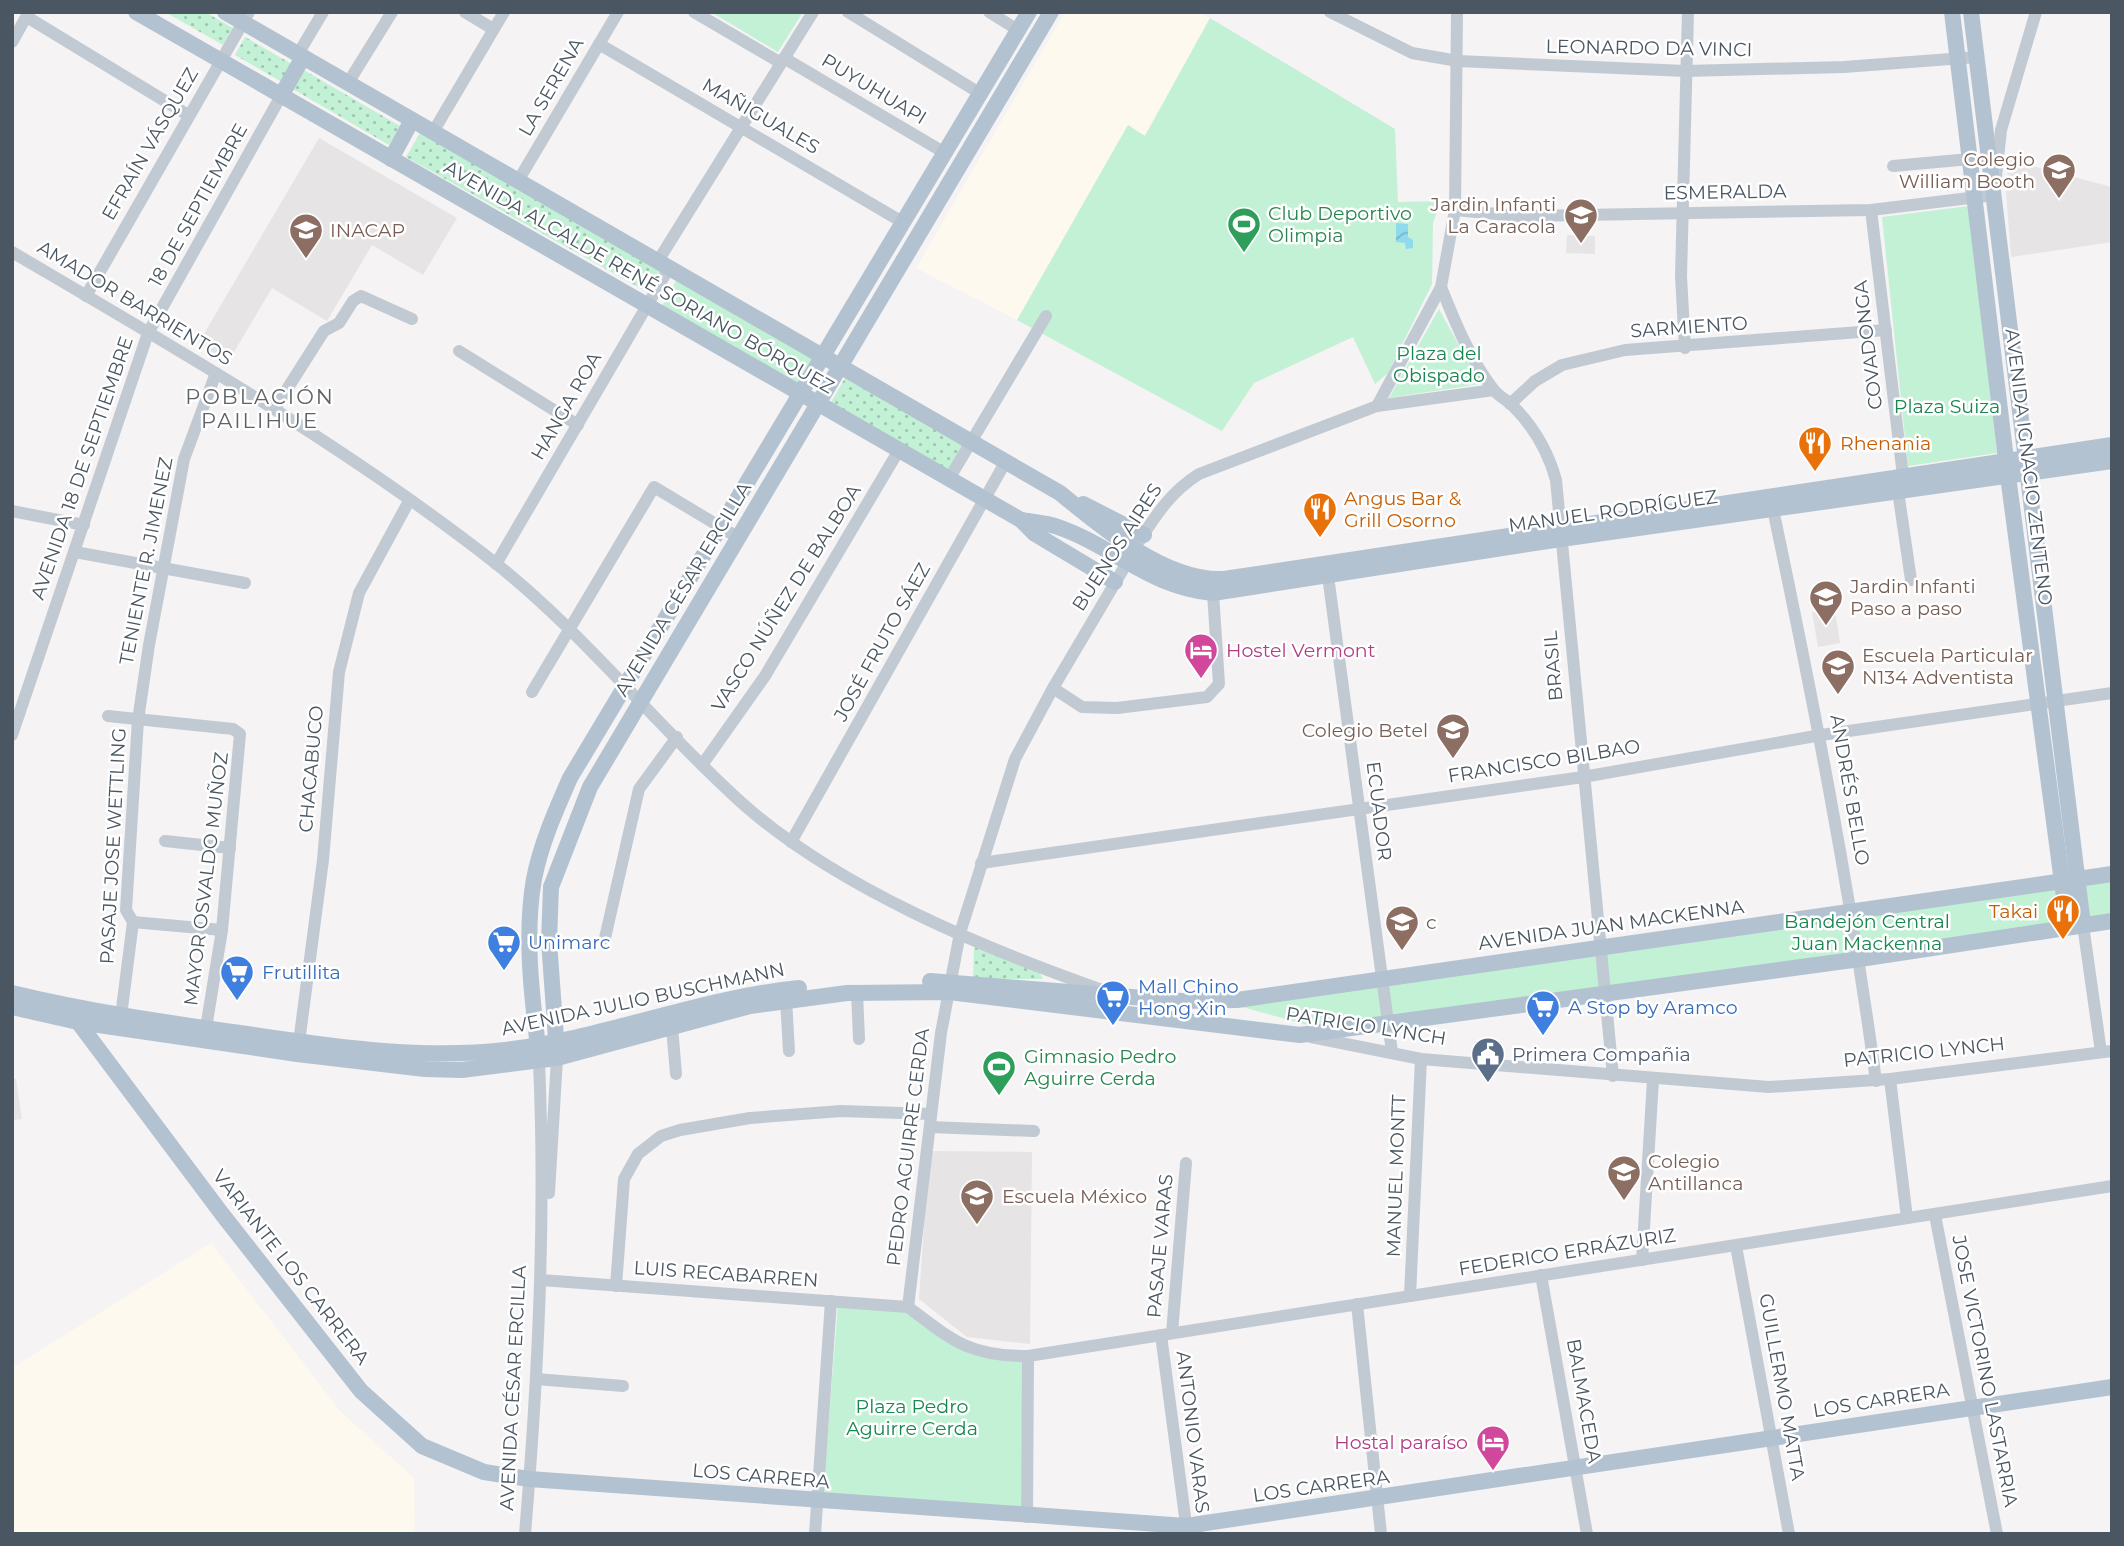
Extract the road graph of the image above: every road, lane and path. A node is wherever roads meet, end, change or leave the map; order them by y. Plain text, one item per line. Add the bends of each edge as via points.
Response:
1 (136, 12) edge
2 (225, 12) edge
3 (323, 12) edge
4 (392, 12) edge
5 (465, 12) edge
6 (504, 12) edge
7 (618, 12) edge
8 (694, 12) edge
9 (813, 12) edge
10 (848, 12) edge
11 (989, 12) edge
12 (1029, 12) edge
13 (1051, 12) edge
14 (1330, 12) edge
15 (1457, 12) edge
16 (1688, 12) edge
17 (1952, 12) edge
18 (1971, 12) edge
19 (2036, 12) edge
20 (28, 15) edge
21 (246, 17) edge
22 (493, 29) junction
23 (1018, 30) junction
24 (12, 42) edge
25 (599, 44) junction
26 (300, 56) junction
27 (1977, 57) junction
28 (1958, 58) junction
29 (220, 61) junction
30 (783, 61) junction
31 (1458, 61) junction
32 (1686, 71) junction
33 (348, 83) junction
34 (981, 94) junction
35 (281, 96) junction
36 (188, 115) junction
37 (412, 120) junction
38 (1985, 122) junction
39 (741, 127) junction
40 (2001, 130) junction
41 (433, 132) junction
42 (945, 153) junction
43 (391, 159) junction
44 (1970, 159) junction
45 (1893, 166) dead end
46 (518, 181) junction
47 (1994, 195) junction
48 (1975, 198) junction
49 (1871, 209) junction
50 (1455, 210) junction
51 (1683, 211) junction
52 (904, 223) junction
53 (12, 252) edge
54 (663, 265) junction
55 (1441, 288) junction
56 (86, 296) junction
57 (647, 305) junction
58 (1046, 316) dead end
59 (412, 318) dead end
60 (1886, 330) junction
61 (148, 333) junction
62 (1685, 348) junction
63 (459, 351) dead end
64 (824, 357) junction
65 (841, 367) junction
66 (216, 373) junction
67 (1494, 390) junction
68 (802, 394) junction
69 (819, 404) junction
70 (1510, 404) junction
71 (1377, 406) junction
72 (275, 408) junction
73 (578, 425) junction
74 (973, 443) junction
75 (2112, 445) edge
76 (899, 450) junction
77 (1006, 461) junction
78 (2112, 461) edge
79 (2027, 466) junction
80 (2007, 468) junction
81 (949, 479) junction
82 (1900, 484) junction
83 (1060, 493) joint
84 (985, 499) junction
85 (410, 501) junction
86 (1773, 509) junction
87 (12, 511) edge
88 (1021, 520) junction
89 (83, 525) junction
90 (722, 528) junction
91 (1560, 533) junction
92 (739, 538) junction
93 (1140, 541) junction
94 (75, 552) junction
95 (496, 564) junction
96 (1126, 564) junction
97 (163, 568) junction
98 (1328, 576) junction
99 (1912, 580) dead end
100 (1115, 582) junction
101 (245, 583) dead end
102 (1213, 593) junction
103 (570, 631) junction
104 (626, 687) junction
105 (1053, 688) junction
106 (532, 692) dead end
107 (2112, 692) edge
108 (641, 700) junction
109 (2056, 701) junction
110 (2040, 704) junction
111 (108, 716) dead end
112 (138, 720) junction
113 (12, 735) edge
114 (1821, 735) junction
115 (677, 737) junction
116 (702, 765) junction
117 (1583, 777) junction
118 (566, 786) junction
119 (587, 795) junction
120 (1359, 808) junction
121 (165, 841) dead end
122 (791, 842) junction
123 (230, 848) junction
124 (981, 863) junction
125 (2112, 874) edge
126 (535, 875) junction
127 (2070, 880) junction
128 (551, 887) junction
129 (1852, 911) junction
130 (2112, 921) edge
131 (133, 922) junction
132 (2075, 926) junction
133 (222, 930) junction
134 (960, 933) junction
135 (605, 939) dead end
136 (1600, 947) junction
137 (532, 957) junction
138 (1860, 959) junction
139 (551, 965) junction
140 (1381, 979) junction
141 (948, 985) junction
142 (857, 992) junction
143 (12, 993) edge
144 (1604, 993) junction
145 (1116, 995) junction
146 (786, 1000) junction
147 (12, 1007) edge
148 (78, 1016) junction
149 (121, 1016) junction
150 (1387, 1024) junction
151 (672, 1027) junction
152 (206, 1028) junction
153 (1300, 1035) junction
154 (859, 1039) dead end
155 (537, 1045) junction
156 (298, 1048) junction
157 (557, 1050) junction
158 (789, 1051) dead end
159 (2106, 1051) edge
160 (1392, 1052) junction
161 (1420, 1059) junction
162 (540, 1062) junction
163 (676, 1074) dead end
164 (1613, 1076) junction
165 (1890, 1079) junction
166 (1653, 1080) junction
167 (1876, 1081) junction
168 (930, 1121) junction
169 (1034, 1131) dead end
170 (1186, 1163) dead end
171 (2112, 1186) edge
172 (1934, 1215) junction
173 (1907, 1218) junction
174 (541, 1245) junction
175 (1736, 1246) junction
176 (1642, 1260) junction
177 (1541, 1275) junction
178 (541, 1280) junction
179 (616, 1286) junction
180 (1410, 1296) junction
181 (831, 1301) junction
182 (1357, 1304) junction
183 (908, 1307) junction
184 (1166, 1334) junction
185 (1028, 1356) junction
186 (536, 1379) junction
187 (623, 1386) dead end
188 (2112, 1387) edge
189 (1972, 1408) junction
190 (1771, 1438) junction
191 (1577, 1469) junction
192 (530, 1479) junction
193 (1376, 1499) junction
194 (817, 1502) junction
195 (1027, 1517) junction
196 (1187, 1530) edge
197 (525, 1534) edge
198 (815, 1534) edge
199 (1381, 1534) edge
200 (1587, 1534) edge
201 (1789, 1534) edge
202 (1997, 1534) edge

1 - 29 main road, AVENIDA ALCALDE RENÉ SORIANO BÓRQUEZ
2 - 21 main road, AVENIDA ALCALDE RENÉ SORIANO BÓRQUEZ
3 - 26 street
4 - 33 street
5 - 22 street
6 - 22 street
7 - 25 street, LA SERENA
8 - 30 street, PUYUHUAPI
9 - 30 street, HANGA ROA
10 - 34 street
11 - 23 street
12 - 23 main road, AVENIDA CÉSAR ERCILLA
13 - 65 main road, AVENIDA CÉSAR ERCILLA
14 - 31 street, LEONARDO DA VINCI via 1412,53
15 - 31 street
16 - 32 street
17 - 28 main road, AVENIDA IGNACIO ZENTENO
18 - 27 main road, AVENIDA IGNACIO ZENTENO
19 - 40 street
20 - 24 street
20 - 36 street
21 - 26 main road, AVENIDA ALCALDE RENÉ SORIANO BÓRQUEZ
21 - 29 street, EFRAÍN VÁSQUEZ
22 - 41 street
23 - 34 main road, AVENIDA CÉSAR ERCILLA
25 - 39 street, MAÑIGUALES
25 - 46 street, LA SERENA
26 - 33 main road, AVENIDA ALCALDE RENÉ SORIANO BÓRQUEZ
26 - 35 main road
27 - 28 street, LEONARDO DA VINCI
27 - 38 main road, AVENIDA IGNACIO ZENTENO
28 - 32 street, LEONARDO DA VINCI via 1844,67
28 - 44 main road, AVENIDA IGNACIO ZENTENO
29 - 35 main road, AVENIDA ALCALDE RENÉ SORIANO BÓRQUEZ
29 - 36 street, EFRAÍN VÁSQUEZ
30 - 39 street, HANGA ROA
30 - 42 street, PUYUHUAPI
31 - 32 street, LEONARDO DA VINCI
31 - 50 street
32 - 51 street
33 - 37 main road, AVENIDA ALCALDE RENÉ SORIANO BÓRQUEZ
34 - 42 main road, AVENIDA CÉSAR ERCILLA
35 - 43 main road, AVENIDA ALCALDE RENÉ SORIANO BÓRQUEZ
35 - 61 street, 18 DE SEPTIEMBRE
36 - 56 street, EFRAÍN VÁSQUEZ
37 - 41 main road, AVENIDA ALCALDE RENÉ SORIANO BÓRQUEZ
37 - 43 main road
38 - 40 street via 1989,130
38 - 47 main road, AVENIDA IGNACIO ZENTENO
39 - 52 street, MAÑIGUALES
39 - 54 street, HANGA ROA
40 - 47 street
41 - 46 main road, AVENIDA ALCALDE RENÉ SORIANO BÓRQUEZ
42 - 52 main road, AVENIDA CÉSAR ERCILLA
43 - 57 main road, AVENIDA ALCALDE RENÉ SORIANO BÓRQUEZ
44 - 45 street
44 - 48 main road, AVENIDA IGNACIO ZENTENO
46 - 54 main road, AVENIDA ALCALDE RENÉ SORIANO BÓRQUEZ
47 - 48 street, ESMERALDA
47 - 79 main road, AVENIDA IGNACIO ZENTENO
48 - 49 street, ESMERALDA
48 - 80 main road, AVENIDA IGNACIO ZENTENO
49 - 51 street, ESMERALDA
49 - 60 street, COVADONGA
50 - 51 street, ESMERALDA via 1518,216
50 - 55 street
51 - 62 street
52 - 64 main road, AVENIDA CÉSAR ERCILLA
53 - 56 street, AMADOR BARRIENTOS
54 - 57 street, HANGA ROA
54 - 64 main road, AVENIDA ALCALDE RENÉ SORIANO BÓRQUEZ
55 - 67 street, BRASIL via 1457,327
55 - 71 street
56 - 61 street, AMADOR BARRIENTOS
57 - 68 main road, AVENIDA ALCALDE RENÉ SORIANO BÓRQUEZ
57 - 73 street, HANGA ROA
58 - 74 street
59 - 72 street via 361,296 353,301 339,323 324,331
60 - 62 street, SARMIENTO
60 - 82 street, COVADONGA
61 - 66 street, AMADOR BARRIENTOS
61 - 89 street, AVENIDA 18 DE SEPTIEMBRE
62 - 70 street, SARMIENTO via 1625,350 1562,365
63 - 73 street
64 - 65 main road, AVENIDA ALCALDE RENÉ SORIANO BÓRQUEZ
64 - 68 main road, AVENIDA CÉSAR ERCILLA
65 - 69 main road, AVENIDA CÉSAR ERCILLA
65 - 74 main road, AVENIDA ALCALDE RENÉ SORIANO BÓRQUEZ
66 - 72 street, AMADOR BARRIENTOS
66 - 97 street, TENIENTE R. JIMENEZ via 184,459
67 - 70 street, BRASIL
67 - 71 street, BUENOS AIRES
68 - 69 main road, AVENIDA ALCALDE RENÉ SORIANO BÓRQUEZ
68 - 90 main road, AVENIDA CÉSAR ERCILLA
69 - 76 main road, AVENIDA ALCALDE RENÉ SORIANO BÓRQUEZ
69 - 92 main road, AVENIDA CÉSAR ERCILLA
70 - 91 street, BRASIL via 1550,458
71 - 93 street, BUENOS AIRES via 1199,474 1164,503
72 - 85 street, AMADOR BARRIENTOS
73 - 95 street, HANGA ROA
74 - 77 main road, AVENIDA ALCALDE RENÉ SORIANO BÓRQUEZ
74 - 81 street
75 - 79 main road, MANUEL RODRÍGUEZ
76 - 81 main road, AVENIDA ALCALDE RENÉ SORIANO BÓRQUEZ
76 - 116 street, VASCO NÚÑEZ DE BALBOA via 765,676
77 - 83 main road, AVENIDA ALCALDE RENÉ SORIANO BÓRQUEZ
77 - 84 street, JOSÉ FRUTO SÁEZ
78 - 79 main road, MANUEL RODRÍGUEZ
79 - 80 main road, MANUEL RODRÍGUEZ
79 - 109 main road, AVENIDA IGNACIO ZENTENO
80 - 82 main road, MANUEL RODRÍGUEZ
80 - 110 main road, AVENIDA IGNACIO ZENTENO
81 - 84 main road, AVENIDA ALCALDE RENÉ SORIANO BÓRQUEZ
82 - 86 main road, MANUEL RODRÍGUEZ
82 - 91 main road, MANUEL RODRÍGUEZ
82 - 99 street, COVADONGA
83 - 93 main road, MANUEL RODRÍGUEZ
84 - 88 main road, AVENIDA ALCALDE RENÉ SORIANO BÓRQUEZ
84 - 122 street, JOSÉ FRUTO SÁEZ
85 - 95 street, AMADOR BARRIENTOS
85 - 156 street, CHACABUCO via 359,593 339,672 323,859
86 - 91 main road, MANUEL RODRÍGUEZ
86 - 114 street, ANDRÉS BELLO
87 - 89 street
88 - 96 main road, AVENIDA ALCALDE RENÉ SORIANO BÓRQUEZ via 1058,527
88 - 100 main road via 1035,534
89 - 94 street, AVENIDA 18 DE SEPTIEMBRE
90 - 92 street
90 - 103 street via 654,487
90 - 104 main road, AVENIDA CÉSAR ERCILLA
91 - 93 main road, MANUEL RODRÍGUEZ via 1224,579 1186,576
91 - 98 main road, MANUEL RODRÍGUEZ
91 - 117 street, BRASIL
92 - 108 main road, AVENIDA CÉSAR ERCILLA
93 - 96 street, BUENOS AIRES
94 - 97 street
94 - 113 street, AVENIDA 18 DE SEPTIEMBRE
95 - 103 street, AMADOR BARRIENTOS
96 - 100 street, BUENOS AIRES
96 - 102 main road, MANUEL RODRÍGUEZ via 1185,589
97 - 101 street
97 - 112 street, TENIENTE R. JIMENEZ
98 - 102 main road, MANUEL RODRÍGUEZ
98 - 120 street, ECUADOR
100 - 105 street, BUENOS AIRES
102 - 105 street via 1219,684 1207,697 1094,707 1082,706
103 - 104 street, AMADOR BARRIENTOS
103 - 106 street
104 - 108 street, AMADOR BARRIENTOS
104 - 118 main road, AVENIDA CÉSAR ERCILLA
105 - 124 street, BUENOS AIRES via 1015,759
107 - 109 street, FRANCISCO BILBAO
108 - 115 street, AMADOR BARRIENTOS
108 - 119 main road, AVENIDA CÉSAR ERCILLA
109 - 110 street, FRANCISCO BILBAO
109 - 127 main road, AVENIDA IGNACIO ZENTENO
110 - 114 street, FRANCISCO BILBAO
110 - 127 main road, AVENIDA IGNACIO ZENTENO
111 - 112 street
112 - 123 street, MAYOR OSVALDO MUÑOZ via 233,729 240,734
112 - 131 street, PASAJE JOSE WETTLING via 126,910
114 - 117 street, FRANCISCO BILBAO
114 - 129 street, ANDRÉS BELLO
115 - 116 street, AMADOR BARRIENTOS
115 - 135 street via 639,789
116 - 122 street, AMADOR BARRIENTOS
117 - 120 street, FRANCISCO BILBAO
117 - 136 street, BRASIL
118 - 119 main road via 576,798
118 - 126 main road, AVENIDA CÉSAR ERCILLA
119 - 128 main road, AVENIDA CÉSAR ERCILLA
120 - 124 street, FRANCISCO BILBAO
120 - 140 street, ECUADOR
121 - 123 street
122 - 134 street, AMADOR BARRIENTOS via 853,880
123 - 133 street, MAYOR OSVALDO MUÑOZ
124 - 134 street, BUENOS AIRES
125 - 127 main road, AVENIDA JUAN MACKENNA
126 - 128 main road
126 - 137 main road, AVENIDA CÉSAR ERCILLA
127 - 129 main road, AVENIDA JUAN MACKENNA
127 - 132 main road, AVENIDA IGNACIO ZENTENO
128 - 139 main road, AVENIDA CÉSAR ERCILLA
129 - 136 main road, AVENIDA JUAN MACKENNA
129 - 138 street, ANDRÉS BELLO
130 - 132 main road
131 - 133 street
131 - 149 street, PASAJE JOSE WETTLING
132 - 138 main road
132 - 159 street
133 - 152 street, MAYOR OSVALDO MUÑOZ
134 - 141 street, BUENOS AIRES via 952,947
134 - 145 street, AVENIDA JUAN MACKENNA
136 - 140 main road, AVENIDA JUAN MACKENNA
136 - 144 street, BRASIL
137 - 139 main road
137 - 155 main road, AVENIDA CÉSAR ERCILLA
138 - 144 main road
138 - 167 street, ANDRÉS BELLO
139 - 157 main road, AVENIDA CÉSAR ERCILLA
140 - 145 main road, AVENIDA JUAN MACKENNA via 1237,1000
140 - 150 street, ECUADOR
141 - 142 main road, AVENIDA JULIO BUSCHMANN
141 - 145 main road, AVENIDA JUAN MACKENNA
141 - 153 main road, PATRICIO LYNCH
141 - 157 main road, AVENIDA JULIO BUSCHMANN via 851,983 753,994
141 - 168 street, PEDRO AGUIRRE CERDA
142 - 146 main road, AVENIDA JULIO BUSCHMANN
142 - 154 street
143 - 148 main road, AVENIDA JULIO BUSCHMANN
144 - 150 main road
144 - 164 street, BRASIL
146 - 151 main road, AVENIDA JULIO BUSCHMANN
146 - 158 street
147 - 148 main road, AVENIDA JULIO BUSCHMANN
148 - 149 main road, AVENIDA JULIO BUSCHMANN
148 - 156 main road, AVENIDA JULIO BUSCHMANN
148 - 192 main road, VARIANTE LOS CARRERA via 222,1214 361,1391 422,1446 484,1472
149 - 152 main road, AVENIDA JULIO BUSCHMANN
150 - 153 main road
150 - 160 street, ECUADOR
151 - 157 main road, AVENIDA JULIO BUSCHMANN
151 - 163 street
152 - 156 main road, AVENIDA JULIO BUSCHMANN
153 - 160 street, PATRICIO LYNCH
155 - 156 main road, AVENIDA JULIO BUSCHMANN via 431,1054
155 - 157 main road, AVENIDA JULIO BUSCHMANN
155 - 162 main road, AVENIDA CÉSAR ERCILLA
156 - 162 main road, AVENIDA JULIO BUSCHMANN via 443,1070
157 - 162 main road, AVENIDA JULIO BUSCHMANN
157 - 174 street, AVENIDA CÉSAR ERCILLA via 551,1180
159 - 165 street, PATRICIO LYNCH
160 - 161 street, PATRICIO LYNCH
161 - 164 street, PATRICIO LYNCH
161 - 180 street, MANUEL MONTT
162 - 174 street, AVENIDA CÉSAR ERCILLA
164 - 166 street, PATRICIO LYNCH
165 - 167 street, PATRICIO LYNCH
165 - 173 street
166 - 167 street, PATRICIO LYNCH via 1769,1087
166 - 176 street
168 - 169 street
168 - 179 street via 841,1111 750,1118 661,1136 638,1154 624,1179
168 - 183 street, PEDRO AGUIRRE CERDA
170 - 184 street, PASAJE VARAS
171 - 172 street, FEDERICO ERRÁZURIZ
172 - 173 street, FEDERICO ERRÁZURIZ
172 - 189 street, JOSE VICTORINO LASTARRIA
173 - 175 street, FEDERICO ERRÁZURIZ
174 - 178 street, AVENIDA CÉSAR ERCILLA
175 - 176 street, FEDERICO ERRÁZURIZ
175 - 190 street, GUILLERMO MATTA
176 - 177 street, FEDERICO ERRÁZURIZ
177 - 180 street, FEDERICO ERRÁZURIZ
177 - 191 street, BALMACEDA
178 - 179 street, LUIS RECABARREN
178 - 186 street, AVENIDA CÉSAR ERCILLA
179 - 181 street, LUIS RECABARREN
180 - 182 street, FEDERICO ERRÁZURIZ
181 - 183 street, LUIS RECABARREN
181 - 194 street
182 - 184 street, FEDERICO ERRÁZURIZ
182 - 193 street
183 - 185 street, FEDERICO ERRÁZURIZ via 974,1351
184 - 185 street, FEDERICO ERRÁZURIZ
184 - 196 street, ANTONIO VARAS
185 - 195 street
186 - 187 street
186 - 192 street, AVENIDA CÉSAR ERCILLA
188 - 189 main road, LOS CARRERA
189 - 190 main road, LOS CARRERA
189 - 202 street, JOSE VICTORINO LASTARRIA
190 - 191 main road, LOS CARRERA
190 - 201 street, GUILLERMO MATTA
191 - 193 main road, LOS CARRERA
191 - 200 street, BALMACEDA
192 - 194 main road, LOS CARRERA
192 - 197 street, AVENIDA CÉSAR ERCILLA
193 - 196 main road, LOS CARRERA
193 - 199 street
194 - 195 main road, LOS CARRERA
194 - 198 street
195 - 196 main road, LOS CARRERA

